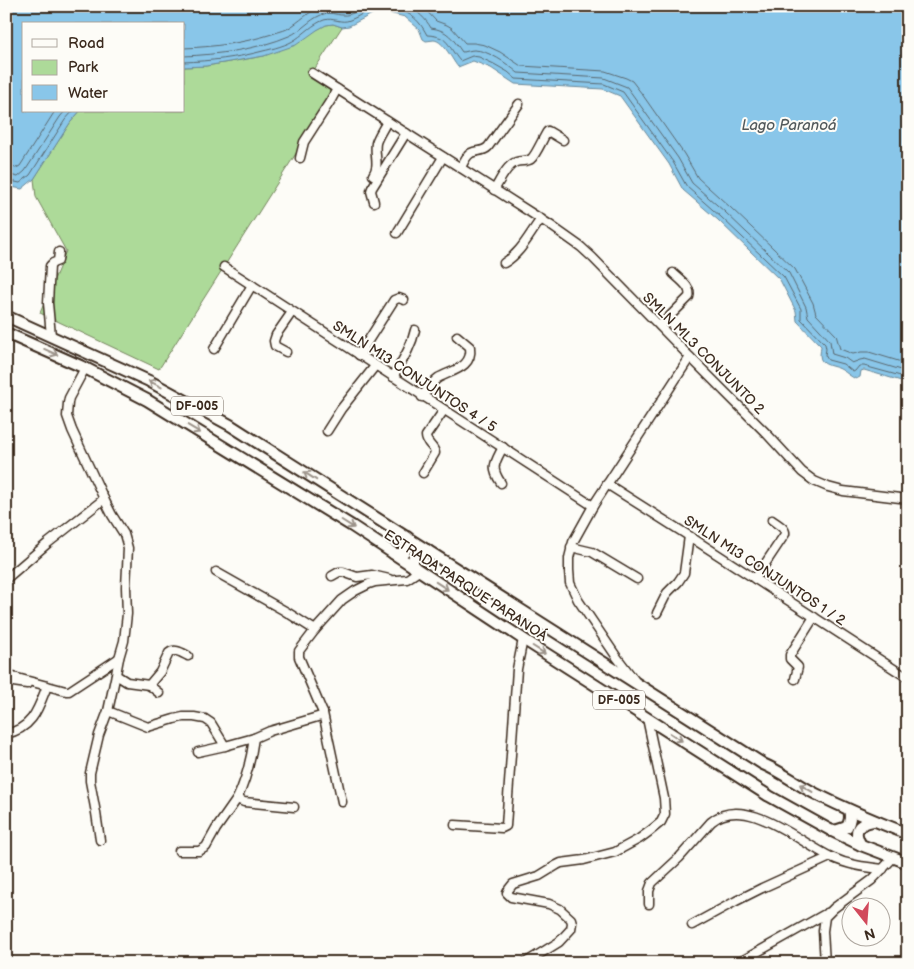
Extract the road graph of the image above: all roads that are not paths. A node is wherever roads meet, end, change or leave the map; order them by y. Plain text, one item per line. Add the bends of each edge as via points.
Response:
1 (312, 73) dead end
2 (337, 89) junction
3 (519, 104) dead end
4 (388, 121) junction
5 (406, 134) junction
6 (564, 140) dead end
7 (443, 157) junction
8 (300, 158) dead end
9 (461, 168) junction
10 (373, 175) dead end
11 (494, 190) junction
12 (374, 202) dead end
13 (540, 219) junction
14 (397, 232) dead end
15 (59, 252) dead end
16 (504, 263) dead end
17 (224, 267) dead end
18 (673, 273) dead end
19 (252, 286) junction
20 (404, 300) dead end
21 (292, 312) junction
22 (6, 316) edge
23 (660, 326) junction
24 (415, 330) dead end
25 (6, 333) edge
26 (52, 336) junction
27 (456, 336) dead end
28 (214, 350) dead end
29 (286, 352) dead end
30 (359, 355) junction
31 (690, 357) junction
32 (375, 366) junction
33 (85, 368) junction
34 (393, 377) junction
35 (422, 397) junction
36 (444, 410) junction
37 (327, 432) dead end
38 (503, 447) junction
39 (423, 473) dead end
40 (501, 483) dead end
41 (607, 484) junction
42 (104, 499) junction
43 (908, 499) edge
44 (593, 506) junction
45 (772, 520) dead end
46 (689, 536) junction
47 (406, 537) junction
48 (571, 547) junction
49 (426, 550) junction
50 (394, 554) junction
51 (417, 569) junction
52 (216, 572) dead end
53 (332, 576) dead end
54 (6, 579) edge
55 (637, 579) dead end
56 (393, 580) junction
57 (755, 580) junction
58 (658, 613) dead end
59 (814, 618) junction
60 (315, 630) junction
61 (523, 639) junction
62 (188, 656) dead end
63 (616, 656) junction
64 (118, 658) junction
65 (607, 665) junction
66 (6, 674) edge
67 (116, 675) junction
68 (908, 678) edge
69 (795, 679) dead end
70 (6, 681) edge
71 (37, 683) junction
72 (47, 686) junction
73 (149, 686) junction
74 (639, 686) junction
75 (159, 693) dead end
76 (108, 711) junction
77 (323, 714) junction
78 (647, 718) junction
79 (6, 734) edge
80 (254, 738) junction
81 (225, 746) junction
82 (198, 752) dead end
83 (237, 799) junction
84 (342, 802) dead end
85 (294, 807) dead end
86 (849, 810) junction
87 (873, 821) junction
88 (455, 825) dead end
89 (832, 831) junction
90 (908, 834) edge
91 (100, 840) dead end
92 (861, 845) junction
93 (179, 851) dead end
94 (830, 857) junction
95 (893, 858) junction
96 (908, 863) edge
97 (883, 869) junction
98 (649, 904) dead end
99 (828, 912) junction
100 (692, 925) dead end
101 (525, 963) edge
102 (738, 963) edge
103 (825, 963) edge

1 - 2 street, SMLN ML3 CONJUNTO 2
2 - 4 street, SMLN ML3 CONJUNTO 2
2 - 8 street via 304,142
3 - 9 street via 488,147 470,154
4 - 5 street, SMLN ML3 CONJUNTO 2
4 - 10 street via 377,140 377,166
5 - 7 street, SMLN ML3 CONJUNTO 2
5 - 12 street via 372,188
6 - 11 street via 547,132 532,158 511,165
7 - 9 street, SMLN ML3 CONJUNTO 2
7 - 14 street
9 - 11 street, SMLN ML3 CONJUNTO 2
11 - 13 street, SMLN ML3 CONJUNTO 2
13 - 16 street via 519,251
13 - 23 street, SMLN ML3 CONJUNTO 2 via 581,247
15 - 26 street via 58,261 50,266 48,303
17 - 19 street, SMLN MI3 CONJUNTOS 4 / 5
18 - 23 street via 690,289 690,294
19 - 21 street, SMLN MI3 CONJUNTOS 4 / 5
19 - 28 street
20 - 30 street via 394,300
21 - 29 street via 274,341 275,346
21 - 30 street, SMLN MI3 CONJUNTOS 4 / 5
22 - 26 main road, ESTRADA PARQUE PARANOÁ / DF-005
23 - 31 street, SMLN ML3 CONJUNTO 2
24 - 34 street via 413,341
25 -> 33 main road, ESTRADA PARQUE PARANOÁ / DF-005
47 -> 26 main road, ESTRADA PARQUE PARANOÁ / DF-005 via 197,406
27 - 35 street via 470,347 466,361 459,369 438,378
30 - 32 street, SMLN MI3 CONJUNTOS 4 / 5
31 - 41 street
31 - 43 street, SMLN ML3 CONJUNTO 2 via 814,481 843,491
32 - 34 street, SMLN MI3 CONJUNTOS 4 / 5
32 - 37 street
33 - 42 street via 69,398 67,416
33 -> 50 main road, ESTRADA PARQUE PARANOÁ / DF-005 via 147,400
34 - 35 street, SMLN MI3 CONJUNTOS 4 / 5
35 - 36 street, SMLN MI3 CONJUNTOS 4 / 5
36 - 38 street, SMLN MI3 CONJUNTOS 4 / 5
36 - 39 street via 426,436 435,453
38 - 40 street via 494,467
38 - 44 street, SMLN MI3 CONJUNTOS 4 / 5
41 - 44 street
41 - 46 street, SMLN MI3 CONJUNTOS 1 / 2
42 - 54 street
42 - 64 street via 124,534 128,548 127,614
44 - 48 street
45 - 57 street via 784,529 785,534
46 - 57 street, SMLN MI3 CONJUNTOS 1 / 2
46 - 58 street via 684,573 668,593
47 - 49 main road, ESTRADA PARQUE PARANOÁ / DF-005
47 - 50 main road via 405,551
48 - 55 street via 592,552
48 - 63 street via 570,583
49 - 51 main road via 414,556
49 - 65 main road, ESTRADA PARQUE PARANOÁ / DF-005
50 - 51 main road, ESTRADA PARQUE PARANOÁ / DF-005
51 - 56 street via 407,579
51 -> 61 main road, ESTRADA PARQUE PARANOÁ / DF-005
52 - 60 street
53 - 56 street via 343,572 357,578 372,575
56 - 60 street via 369,584 355,591 342,600
57 - 59 street, SMLN MI3 CONJUNTOS 1 / 2
59 - 68 street, SMLN MI3 CONJUNTOS 1 / 2
59 - 69 street via 790,655 798,667
60 - 77 street via 298,655
61 -> 78 main road, ESTRADA PARQUE PARANOÁ / DF-005
61 - 88 street via 517,669 506,826
62 - 73 street via 175,651 169,653
63 - 65 street
63 - 74 street
64 - 67 street
64 - 72 street via 69,691
65 - 74 main road, ESTRADA PARQUE PARANOÁ / DF-005
66 - 71 street
67 - 73 street via 127,682
67 - 76 street
70 - 71 street
71 - 72 street
72 - 79 street via 32,720 19,730
73 - 75 street
86 -> 74 main road, ESTRADA PARQUE PARANOÁ / DF-005 via 763,764
76 - 81 street via 148,727 174,719 205,719
76 - 91 street via 90,773
77 - 80 street
77 - 84 street
78 -> 89 main road, ESTRADA PARQUE PARANOÁ / DF-005 via 769,796
78 - 101 street via 666,810 663,818 650,831 615,852 561,863 540,876 511,885 507,894 511,898 549,904 560,909 572,923 571,929 559,942
80 - 81 street
80 - 83 street via 249,768
81 - 82 street
83 - 85 street
83 - 93 street via 206,848
86 - 87 main road, ESTRADA PARQUE PARANOÁ / DF-005
86 - 89 main road via 847,827
87 - 90 main road, ESTRADA PARQUE PARANOÁ / DF-005
87 - 92 main road via 864,823 856,832
89 - 92 main road, ESTRADA PARQUE PARANOÁ / DF-005
92 - 95 main road, ESTRADA PARQUE PARANOÁ / DF-005
94 - 97 street via 854,866
94 - 98 street via 770,822 730,812 716,817 652,883
94 - 100 street
95 - 96 main road, ESTRADA PARQUE PARANOÁ / DF-005
95 - 97 street
97 - 99 street
99 - 102 street
99 - 103 street via 822,931

